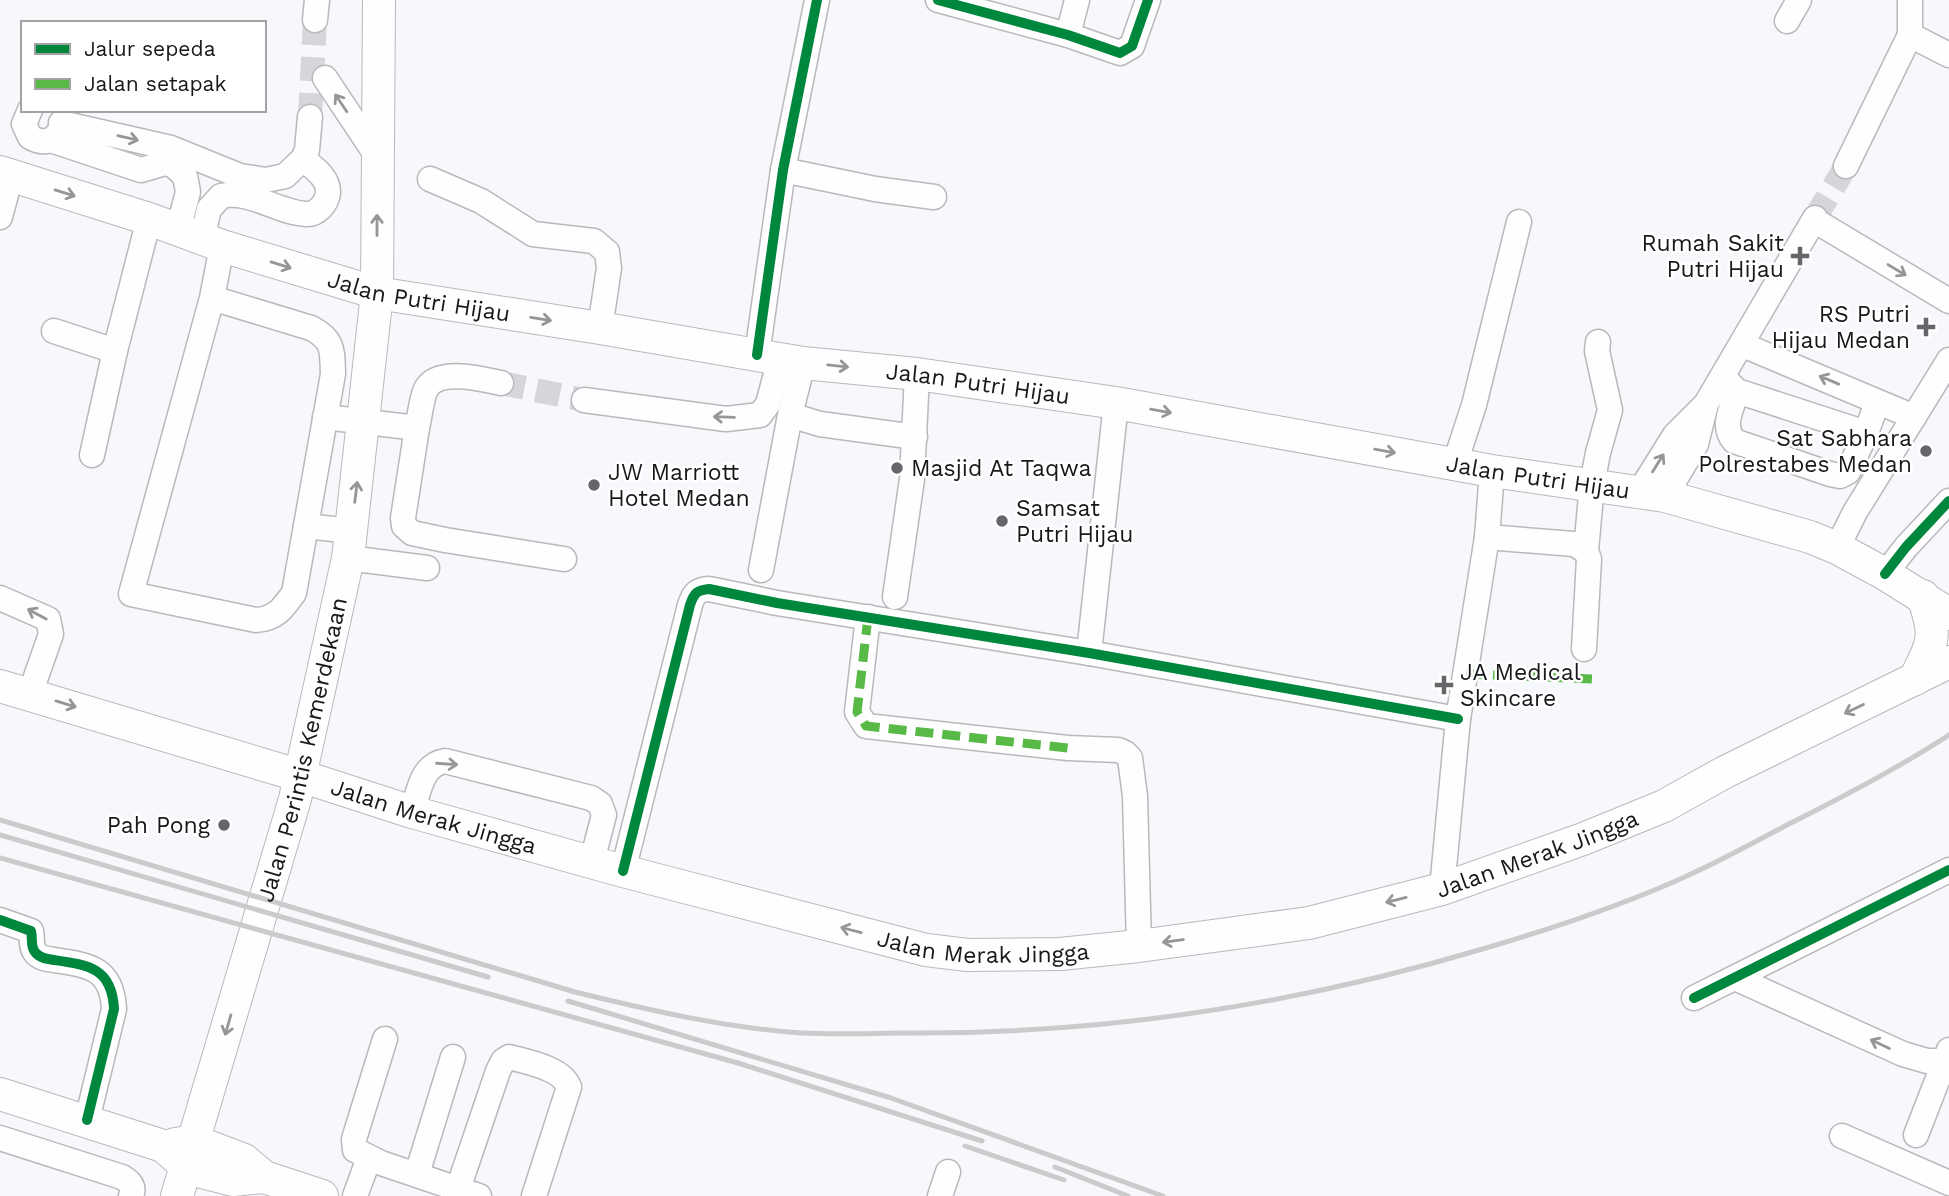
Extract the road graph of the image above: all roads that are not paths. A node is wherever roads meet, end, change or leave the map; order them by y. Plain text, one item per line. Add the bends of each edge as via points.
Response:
1 (379, 0) edge
2 (817, 0) edge
3 (938, 0) edge
4 (1077, 0) edge
5 (1148, 0) edge
6 (1910, 0) edge
7 (1068, 35) junction
8 (1910, 35) junction
9 (1949, 55) edge
10 (325, 78) dead end
11 (29, 112) edge
12 (310, 117) tunnel mouth
13 (56, 124) edge
14 (377, 156) junction
15 (303, 159) junction
16 (1846, 166) tunnel mouth
17 (783, 170) junction
18 (6, 174) edge
19 (429, 179) dead end
20 (934, 197) dead end
21 (0, 217) edge
22 (149, 219) junction
23 (1518, 222) dead end
24 (201, 239) junction
25 (377, 293) junction
26 (212, 298) junction
27 (1949, 301) edge
28 (600, 328) junction
29 (54, 331) dead end
30 (1598, 342) dead end
31 (1742, 345) junction
32 (115, 351) junction
33 (780, 359) junction
34 (1949, 360) edge
35 (917, 374) junction
36 (501, 383) tunnel mouth
37 (1730, 384) junction
38 (584, 400) tunnel mouth
39 (1116, 403) junction
40 (1877, 403) junction
41 (790, 415) junction
42 (325, 417) junction
43 (1914, 417) junction
44 (364, 423) junction
45 (417, 428) junction
46 (1866, 433) junction
47 (915, 437) junction
48 (92, 455) dead end
49 (1455, 463) junction
50 (1492, 471) junction
51 (1592, 484) junction
52 (1652, 493) junction
53 (1949, 501) edge
54 (306, 526) junction
55 (1486, 537) junction
56 (350, 545) junction
57 (1838, 548) junction
58 (1586, 551) junction
59 (565, 559) dead end
60 (427, 568) dead end
61 (761, 570) dead end
62 (1885, 574) junction
63 (1923, 596) junction
64 (895, 597) dead end
65 (0, 598) edge
66 (1949, 614) edge
67 (868, 617) junction
68 (1584, 649) dead end
69 (1089, 653) junction
70 (1949, 662) edge
71 (1915, 679) junction
72 (0, 686) edge
73 (30, 694) junction
74 (1458, 719) junction
75 (301, 776) junction
76 (412, 812) junction
77 (592, 861) junction
78 (1949, 870) edge
79 (623, 871) junction
80 (1442, 888) junction
81 (0, 920) edge
82 (1139, 946) junction
83 (1735, 978) junction
84 (1694, 998) dead end
85 (385, 1039) dead end
86 (1947, 1056) edge
87 (453, 1057) dead end
88 (0, 1094) edge
89 (87, 1120) junction
90 (1916, 1135) dead end
91 (1842, 1136) dead end
92 (0, 1138) edge
93 (369, 1158) junction
94 (180, 1162) edge
95 (948, 1172) dead end
96 (417, 1174) junction
97 (1949, 1183) edge
98 (468, 1193) edge
99 (131, 1196) edge
100 (322, 1196) edge
101 (355, 1196) edge
102 (534, 1196) edge
103 (940, 1196) edge

1 - 14 main road, Jalan Perintis Kemerdekaan
2 - 17 street
3 - 7 street
4 - 7 street
5 - 7 street via 1128,50 1120,53
6 - 8 street
8 - 9 street
8 - 16 street
14 -> 10 street
11 - 13 street via 24,124 36,141
12 - 15 street
13 -> 15 street via 171,148 251,179 285,176
13 - 24 street via 141,170 173,165 185,176
25 -> 14 main road, Jalan Perintis Kemerdekaan
15 - 24 street via 327,184 327,200 321,208 306,214 221,195 209,209
17 - 20 street
17 - 33 street
18 - 21 street
18 -> 22 main road, Jalan Putri Hijau
19 - 28 street via 481,201 533,233 594,241 607,252
22 - 24 main road, Jalan Putri Hijau
22 - 32 street
23 - 49 street via 1474,405
24 -> 25 main road, Jalan Putri Hijau
24 - 26 street
25 -> 28 main road, Jalan Putri Hijau
25 - 44 main road, Jalan Perintis Kemerdekaan
26 - 42 street via 325,335 333,374
26 - 54 street via 131,594 267,620 294,593
31 -> 27 street via 1814,219
28 - 33 main road, Jalan Putri Hijau
29 - 32 street
30 - 51 street via 1610,410
31 - 37 street
40 -> 31 street
32 - 48 street
33 -> 35 main road, Jalan Putri Hijau
33 -> 38 street via 768,404 760,415 726,419
33 - 41 street
34 - 43 street
35 - 39 main road, Jalan Putri Hijau
35 - 47 street
36 - 45 street via 451,375 435,381 427,387
37 - 46 street
37 - 46 street via 1727,433 1734,441 1840,477 1848,472
37 - 52 street via 1675,435
39 -> 49 main road, Jalan Putri Hijau
39 - 69 street
40 - 43 street
40 - 46 street
41 - 47 street via 820,424
41 - 61 street
42 - 44 street
42 - 54 street
43 - 57 street
44 - 45 street
56 -> 44 main road, Jalan Perintis Kemerdekaan
45 - 59 street via 404,526 412,533 445,540
47 - 64 street
49 - 50 main road, Jalan Putri Hijau
50 - 51 main road, Jalan Putri Hijau
50 - 55 street
51 - 52 main road, Jalan Putri Hijau
51 - 58 street
52 - 57 main road, Jalan Putri Hijau
53 - 62 street
54 - 56 street
55 - 58 street via 1574,544
55 - 74 street
56 - 60 street
56 - 75 main road, Jalan Perintis Kemerdekaan
57 - 62 main road, Jalan Putri Hijau
58 - 68 street
62 - 63 main road, Jalan Putri Hijau
63 - 66 main road, Jalan Putri Hijau
63 - 71 main road via 1933,637
73 -> 65 street via 51,634 48,619
67 - 69 street
67 - 79 street via 709,589 693,594
67 - 82 street via 857,712 866,726 1118,750 1130,758
69 - 74 street
70 - 71 main road, Jalan Merak Jingga
71 -> 80 main road, Jalan Merak Jingga via 1664,806
72 - 73 main road, Jalan Merak Jingga
73 -> 75 main road, Jalan Merak Jingga
74 - 80 street
75 - 76 main road, Jalan Merak Jingga
75 -> 94 main road, Jalan Perintis Kemerdekaan
76 - 77 main road, Jalan Merak Jingga
76 -> 77 street via 426,770 445,761 591,798 604,814
77 - 79 main road, Jalan Merak Jingga
78 - 83 street
82 -> 79 main road, Jalan Merak Jingga via 1060,954 968,955 926,950
80 -> 82 main road, Jalan Merak Jingga via 1309,923
81 - 89 street via 31,931 35,953 44,958 76,963 106,978 114,1009
83 - 84 street
86 -> 83 street via 1927,1061 1903,1054
85 - 93 street via 354,1139 355,1150
86 - 90 street
87 - 96 street
88 - 89 main road
89 - 94 main road
91 - 97 street
92 - 99 street via 122,1177 130,1182
93 - 96 street
93 - 101 street
94 - 100 main road via 244,1160 264,1177
95 - 103 street
96 - 98 street
98 - 102 street via 498,1070 509,1058 556,1074 569,1087

